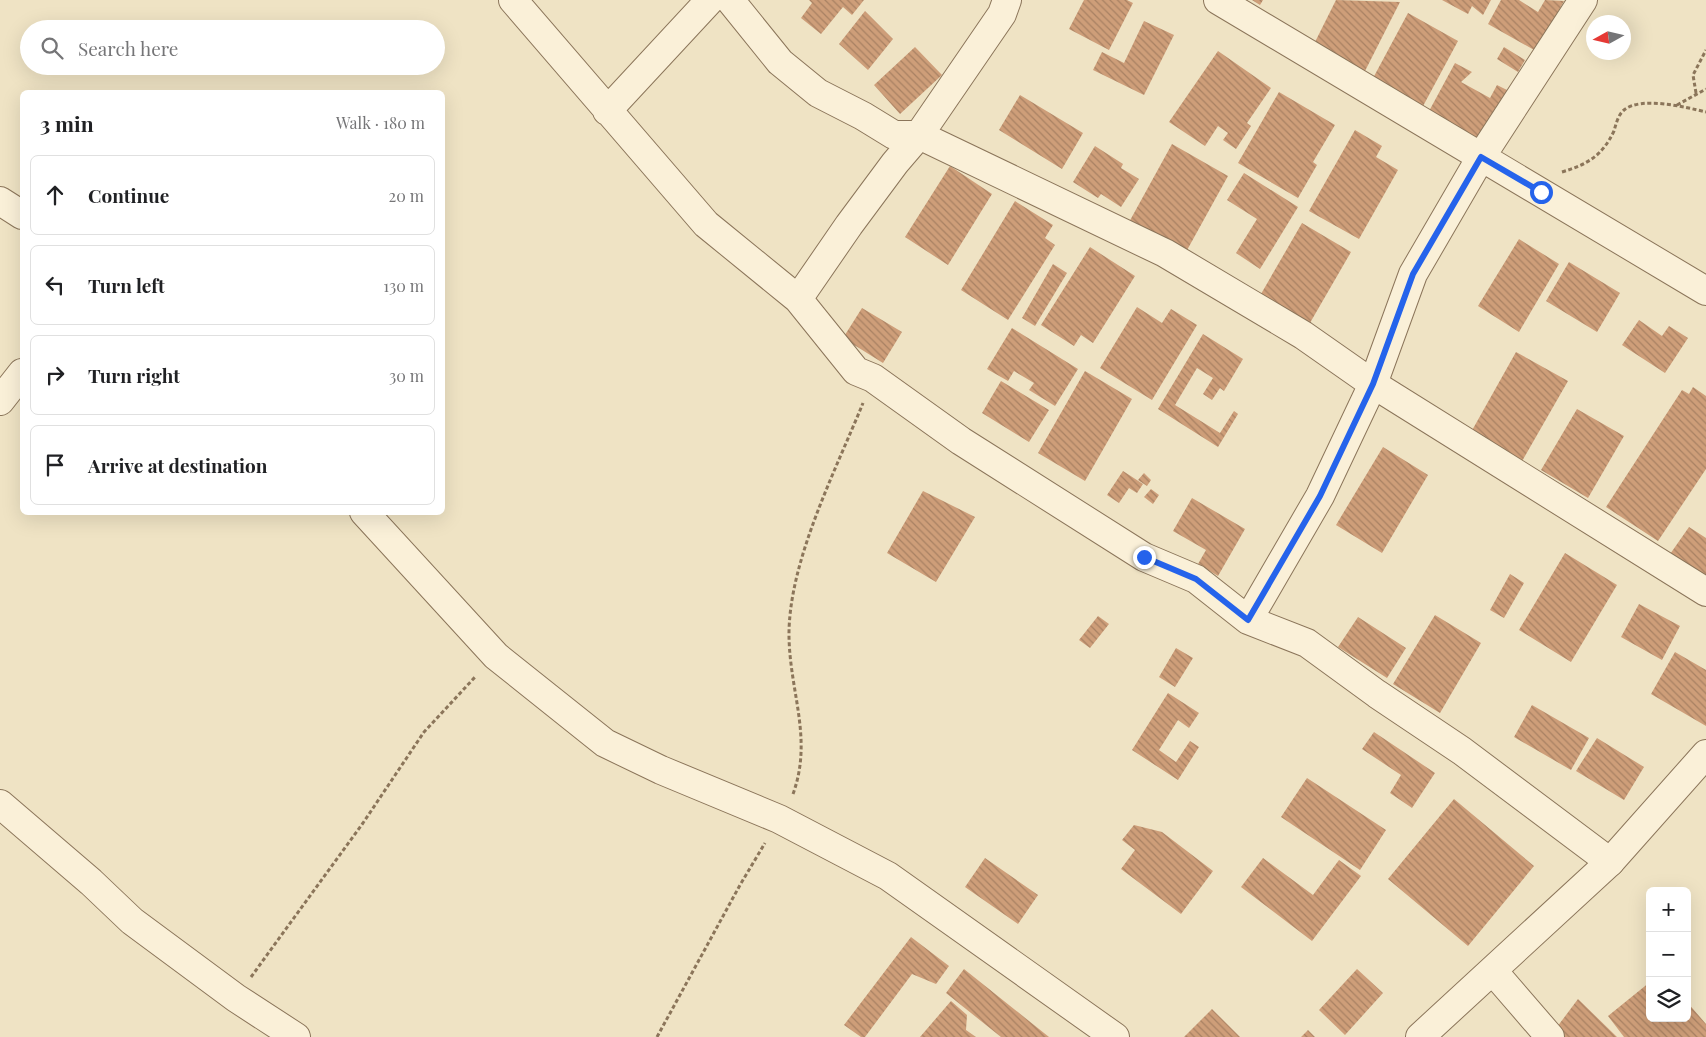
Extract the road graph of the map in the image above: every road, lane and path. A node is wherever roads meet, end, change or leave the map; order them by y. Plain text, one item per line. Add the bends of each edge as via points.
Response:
1 (513, 0) edge
2 (710, 0) edge
3 (730, 0) edge
4 (1007, 0) edge
5 (1218, 0) edge
6 (1583, 0) edge
7 (1706, 50) edge
8 (1706, 89) edge
9 (1696, 94) junction
10 (1676, 105) junction
11 (607, 111) junction
12 (1706, 112) edge
13 (919, 135) junction
14 (1481, 157) junction
15 (1541, 192) junction
16 (0, 201) edge
17 (20, 214) edge
18 (1706, 291) edge
19 (798, 299) junction
20 (20, 376) edge
21 (873, 378) junction
22 (1373, 384) junction
23 (0, 401) edge
24 (367, 515) edge
25 (1706, 592) edge
26 (1248, 620) junction
27 (496, 656) junction
28 (1706, 754) edge
29 (0, 804) edge
30 (779, 819) junction
31 (1610, 862) junction
32 (1493, 971) junction
33 (236, 998) junction
34 (296, 1037) edge
35 (658, 1037) edge
36 (1115, 1037) edge
37 (1420, 1037) edge
38 (1550, 1037) edge

1 - 11 street
2 - 11 street
3 - 13 street via 780,62 818,93 894,135
4 - 13 street via 1002,14
5 - 14 street
6 - 14 street
7 - 9 path via 1693,75
8 - 9 path
9 - 10 path
10 - 12 path
10 - 15 path via 1641,104 1623,111 1601,150 1586,165 1560,172 1548,180
11 - 19 street via 706,224
13 - 19 street via 849,225
13 - 22 street via 1165,253 1304,335
14 - 15 street
14 - 22 street via 1413,274
15 - 18 street
16 - 17 street
19 - 21 street via 856,371
20 - 23 street
21 - 26 street via 961,441 1144,557 1196,579
21 - 30 path via 812,530 796,582 789,636 802,729 801,766 792,797
22 - 25 street
22 - 26 street via 1320,496
24 - 27 street
26 - 31 street via 1307,643 1478,762
27 - 30 street via 605,743
27 - 33 path via 424,732 363,823
28 - 31 street
29 - 33 street via 132,920
30 - 35 path
30 - 36 street via 888,876
31 - 32 street
32 - 37 street
32 - 38 street
33 - 34 street

